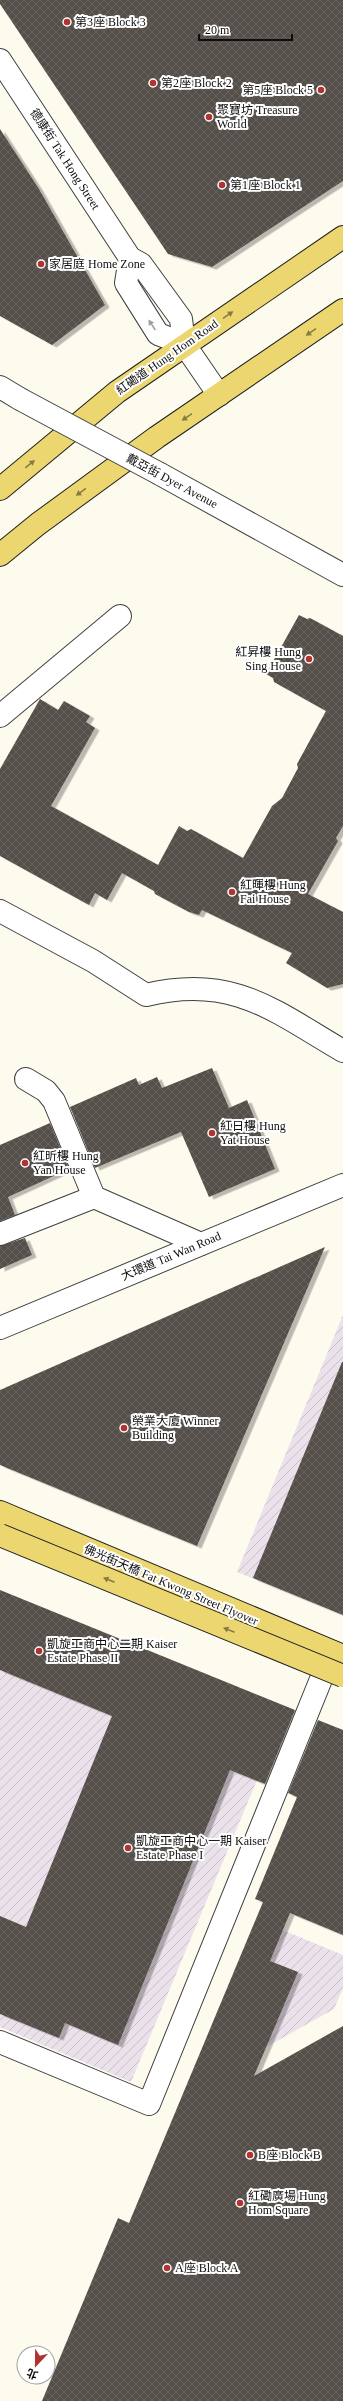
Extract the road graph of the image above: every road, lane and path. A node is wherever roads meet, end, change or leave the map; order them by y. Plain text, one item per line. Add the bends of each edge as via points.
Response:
1 (0, 60) edge
2 (343, 237) edge
3 (343, 310) edge
4 (184, 344) junction
5 (0, 387) edge
6 (219, 395) junction
7 (0, 489) edge
8 (0, 555) edge
9 (343, 575) edge
10 (120, 616) dead end
11 (0, 716) edge
12 (0, 911) edge
13 (343, 1051) edge
14 (26, 1079) dead end
15 (343, 1185) edge
16 (94, 1197) junction
17 (0, 1234) edge
18 (201, 1244) junction
19 (0, 1328) edge
20 (0, 1512) edge
21 (0, 1519) edge
22 (0, 1535) edge
23 (339, 1658) edge
24 (343, 1676) edge
25 (0, 2042) edge

1 - 4 street, 德康街 Tak Hong Street via 130,258 126,283 158,334
4 -> 2 main road, 紅磡道 Hung Hom Road
3 -> 6 main road
4 - 6 street
7 -> 4 main road, 紅磡道 Hung Hom Road via 117,392
5 - 9 street, 戴亞街 Dyer Avenue, bridge
6 -> 8 main road via 38,524
10 - 11 street
12 - 13 street via 94,961 146,995 170,989 195,987 244,996
14 - 16 street via 46,1091 54,1101
15 - 18 street, 大環道 Tai Wan Road
16 - 17 street
16 - 18 street
18 - 19 street, 大環道 Tai Wan Road
20 - 23 main road, 佛光街天橋 Fat Kwong Street Flyover
21 - 23 street
24 -> 22 main road, 佛光街天橋 Fat Kwong Street Flyover, bridge
23 - 25 street via 149,2104

